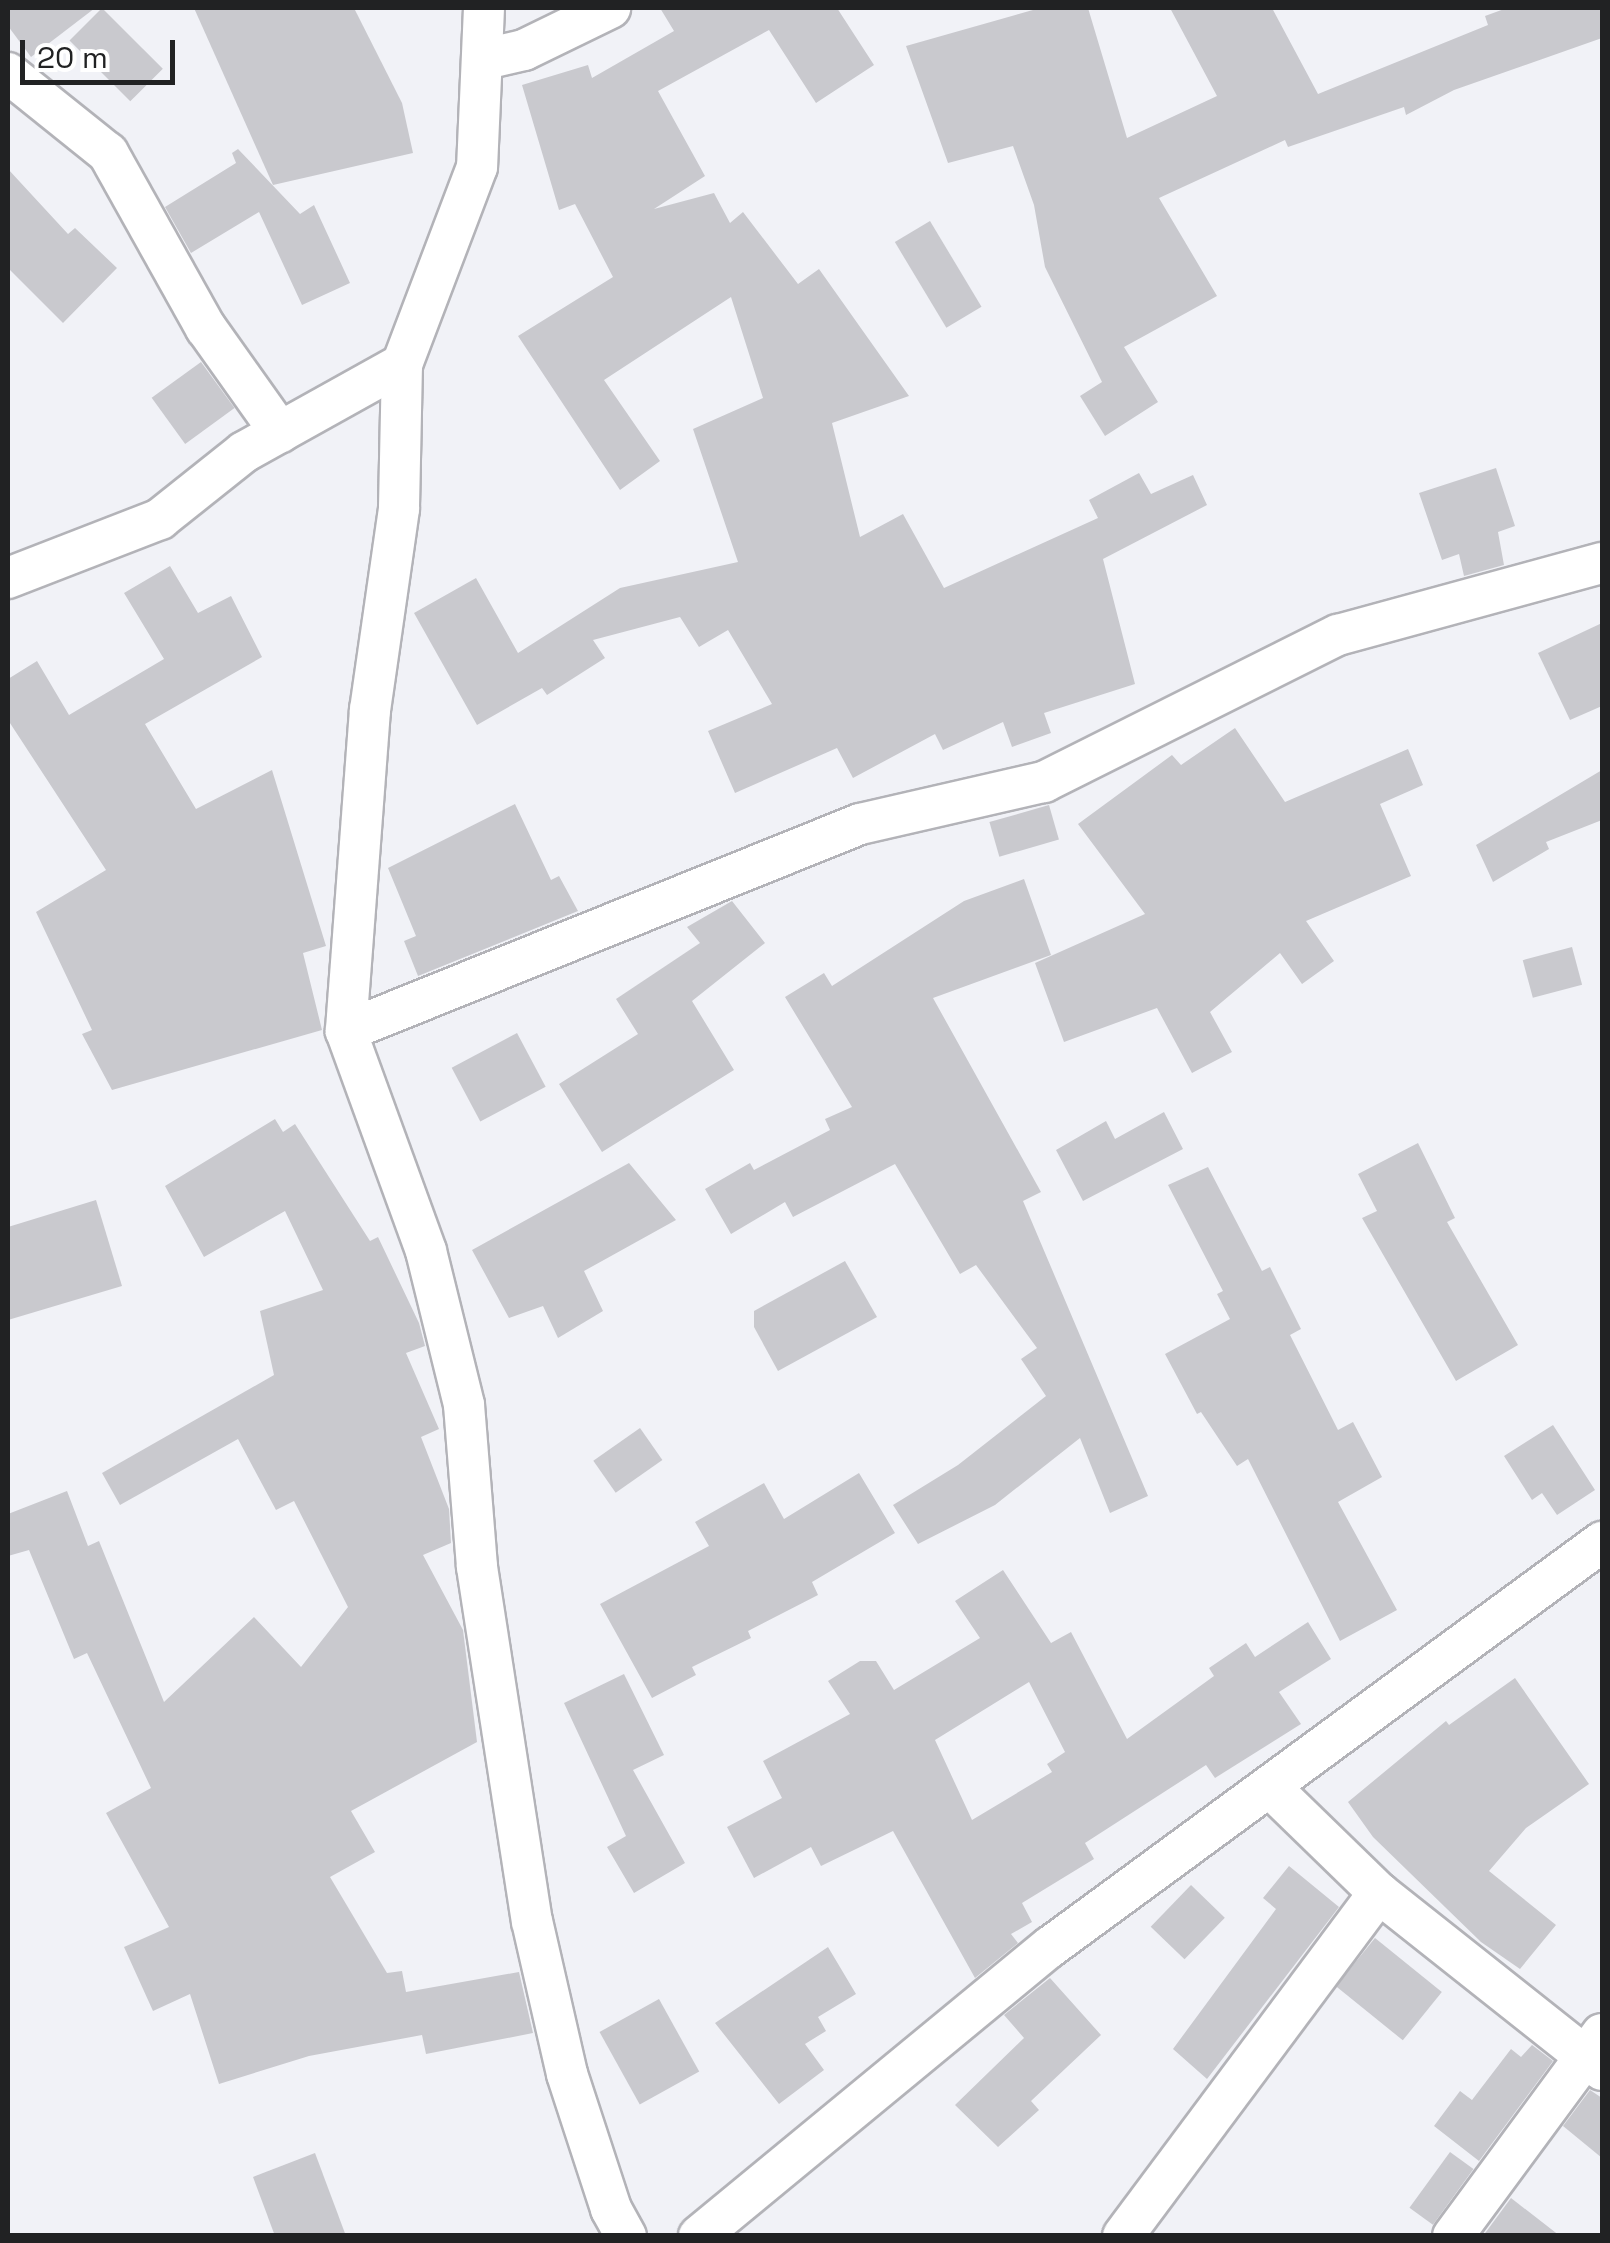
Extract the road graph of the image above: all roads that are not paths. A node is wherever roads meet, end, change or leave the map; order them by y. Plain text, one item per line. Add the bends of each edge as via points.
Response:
1 (484, 8) edge
2 (610, 8) edge
3 (485, 60) junction
4 (8, 72) edge
5 (402, 364) junction
6 (280, 432) junction
7 (1602, 563) edge
8 (8, 578) edge
9 (346, 1032) junction
10 (1602, 1542) edge
11 (1272, 1789) junction
12 (1380, 1893) junction
13 (1597, 2054) edge
14 (626, 2236) edge
15 (699, 2236) edge
16 (1122, 2236) edge
17 (1453, 2236) edge

1 - 3 street
2 - 3 street via 524,50
3 - 5 street via 477,167
4 - 6 street via 108,154 206,328
5 - 6 street
5 - 9 street via 399,509 370,710
6 - 8 street via 160,519
7 - 9 street via 1338,635 1044,782 860,824
9 - 14 street via 426,1251 464,1405 477,1567 532,1921 567,2074
10 - 11 street
11 - 12 street
11 - 15 street via 1050,1946
12 - 13 street
12 - 16 street
13 - 17 street

